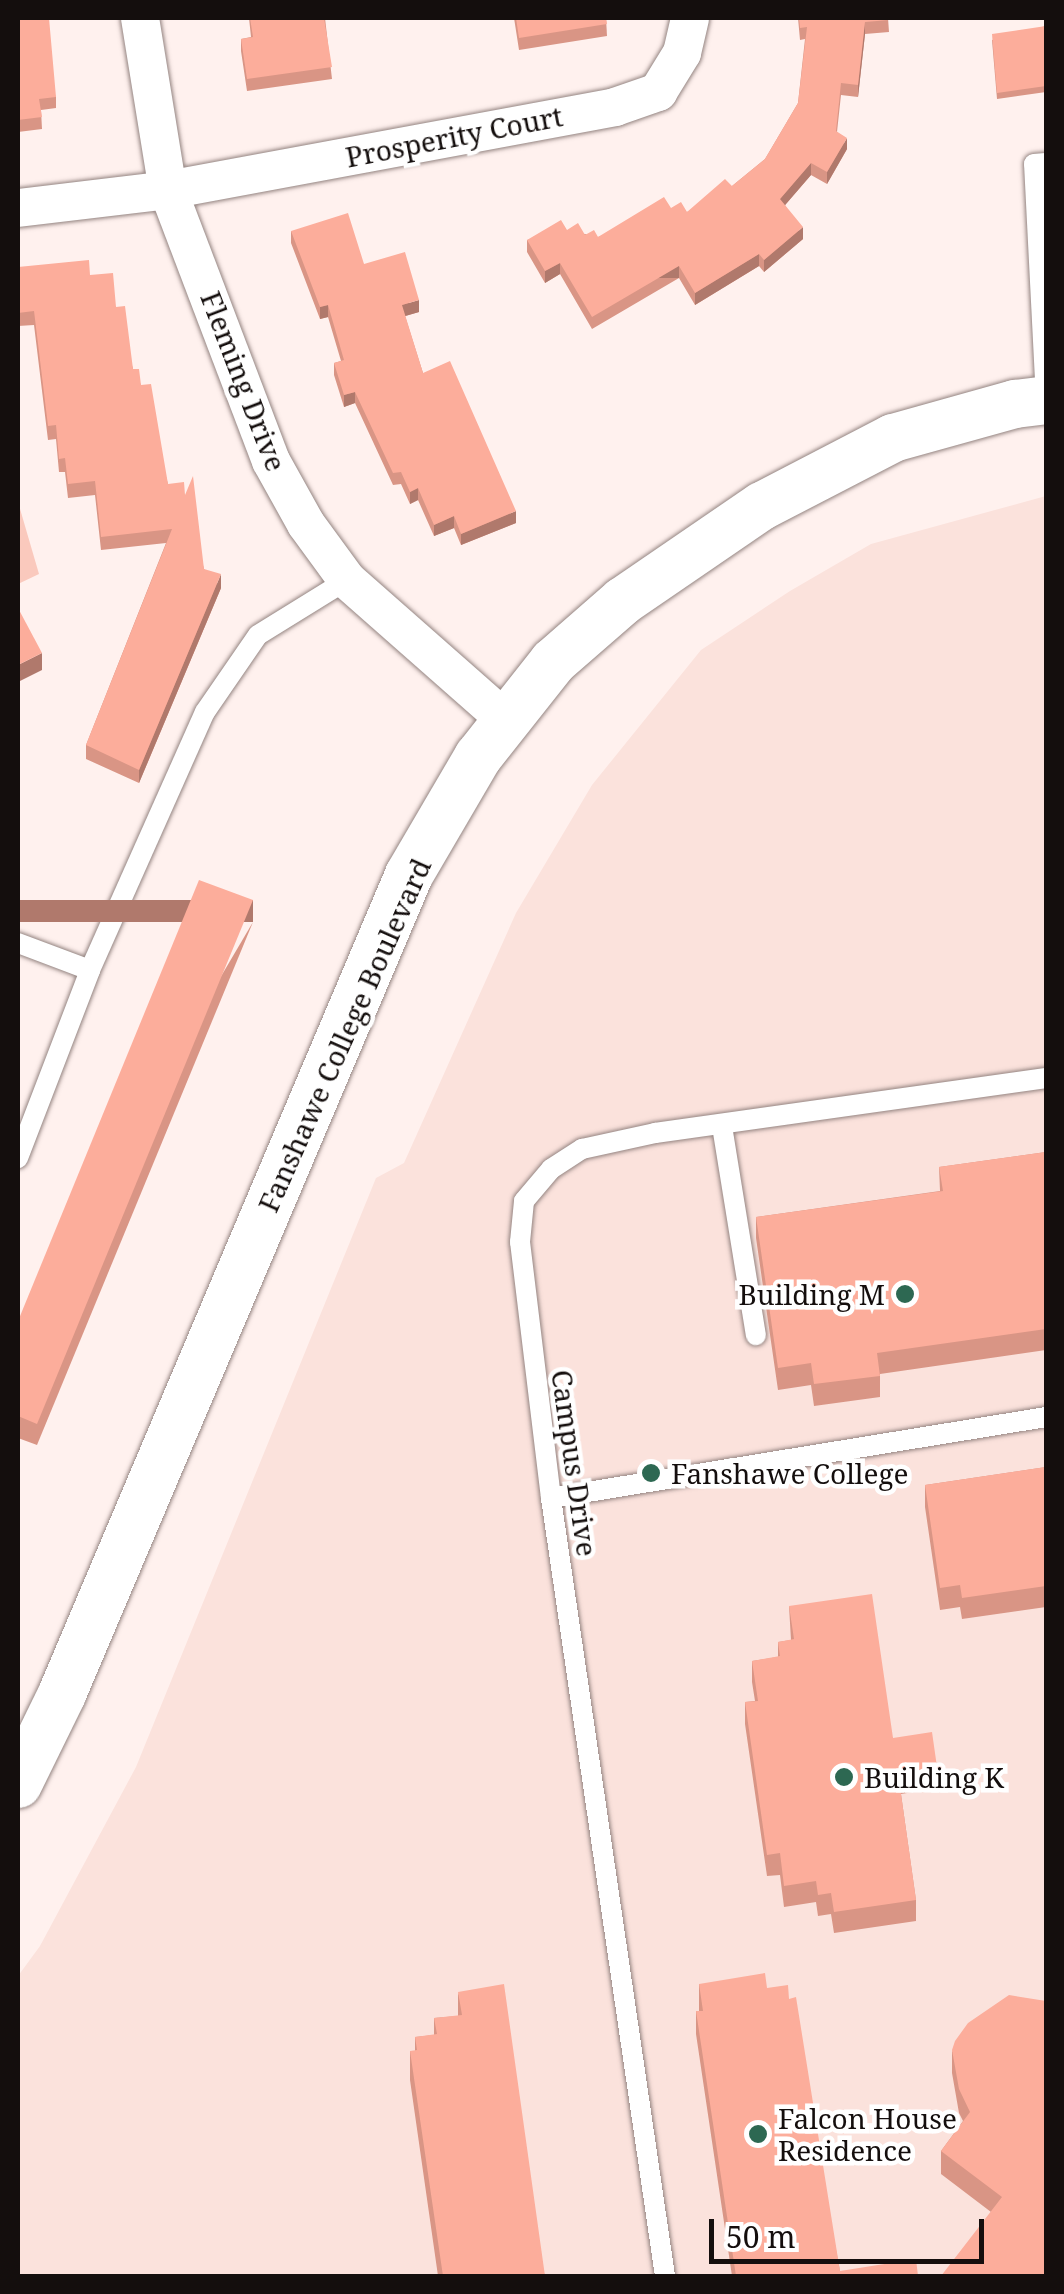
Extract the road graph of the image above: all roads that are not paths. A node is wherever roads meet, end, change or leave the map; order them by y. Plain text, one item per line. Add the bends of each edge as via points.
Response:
1 (140, 18) edge
2 (690, 18) edge
3 (1046, 162) edge
4 (168, 190) junction
5 (18, 208) edge
6 (1046, 400) edge
7 (347, 580) junction
8 (508, 722) junction
9 (18, 942) edge
10 (90, 970) junction
11 (1046, 1078) edge
12 (722, 1126) junction
13 (18, 1158) edge
14 (756, 1336) dead end
15 (1046, 1417) edge
16 (551, 1498) junction
17 (18, 1784) edge
18 (665, 2276) edge

1 - 4 street, Fleming Drive
2 - 4 street, Prosperity Court via 682,53 658,92 615,107
3 - 6 lane via 1034,164
4 - 5 street, Prosperity Court
4 - 7 street, Fleming Drive via 271,461
6 - 8 street, Fanshawe College Boulevard via 893,438 762,506 622,601 554,662
7 - 8 street, Fleming Drive
7 - 10 lane via 258,635 205,712
8 - 17 street, Fanshawe College Boulevard via 478,757 409,875
9 - 10 lane
10 - 13 lane
11 - 12 lane, Campus Drive
12 - 14 lane
12 - 16 lane, Campus Drive via 582,1149 551,1168 524,1201 520,1242
15 - 16 lane
16 - 18 lane, Campus Drive

